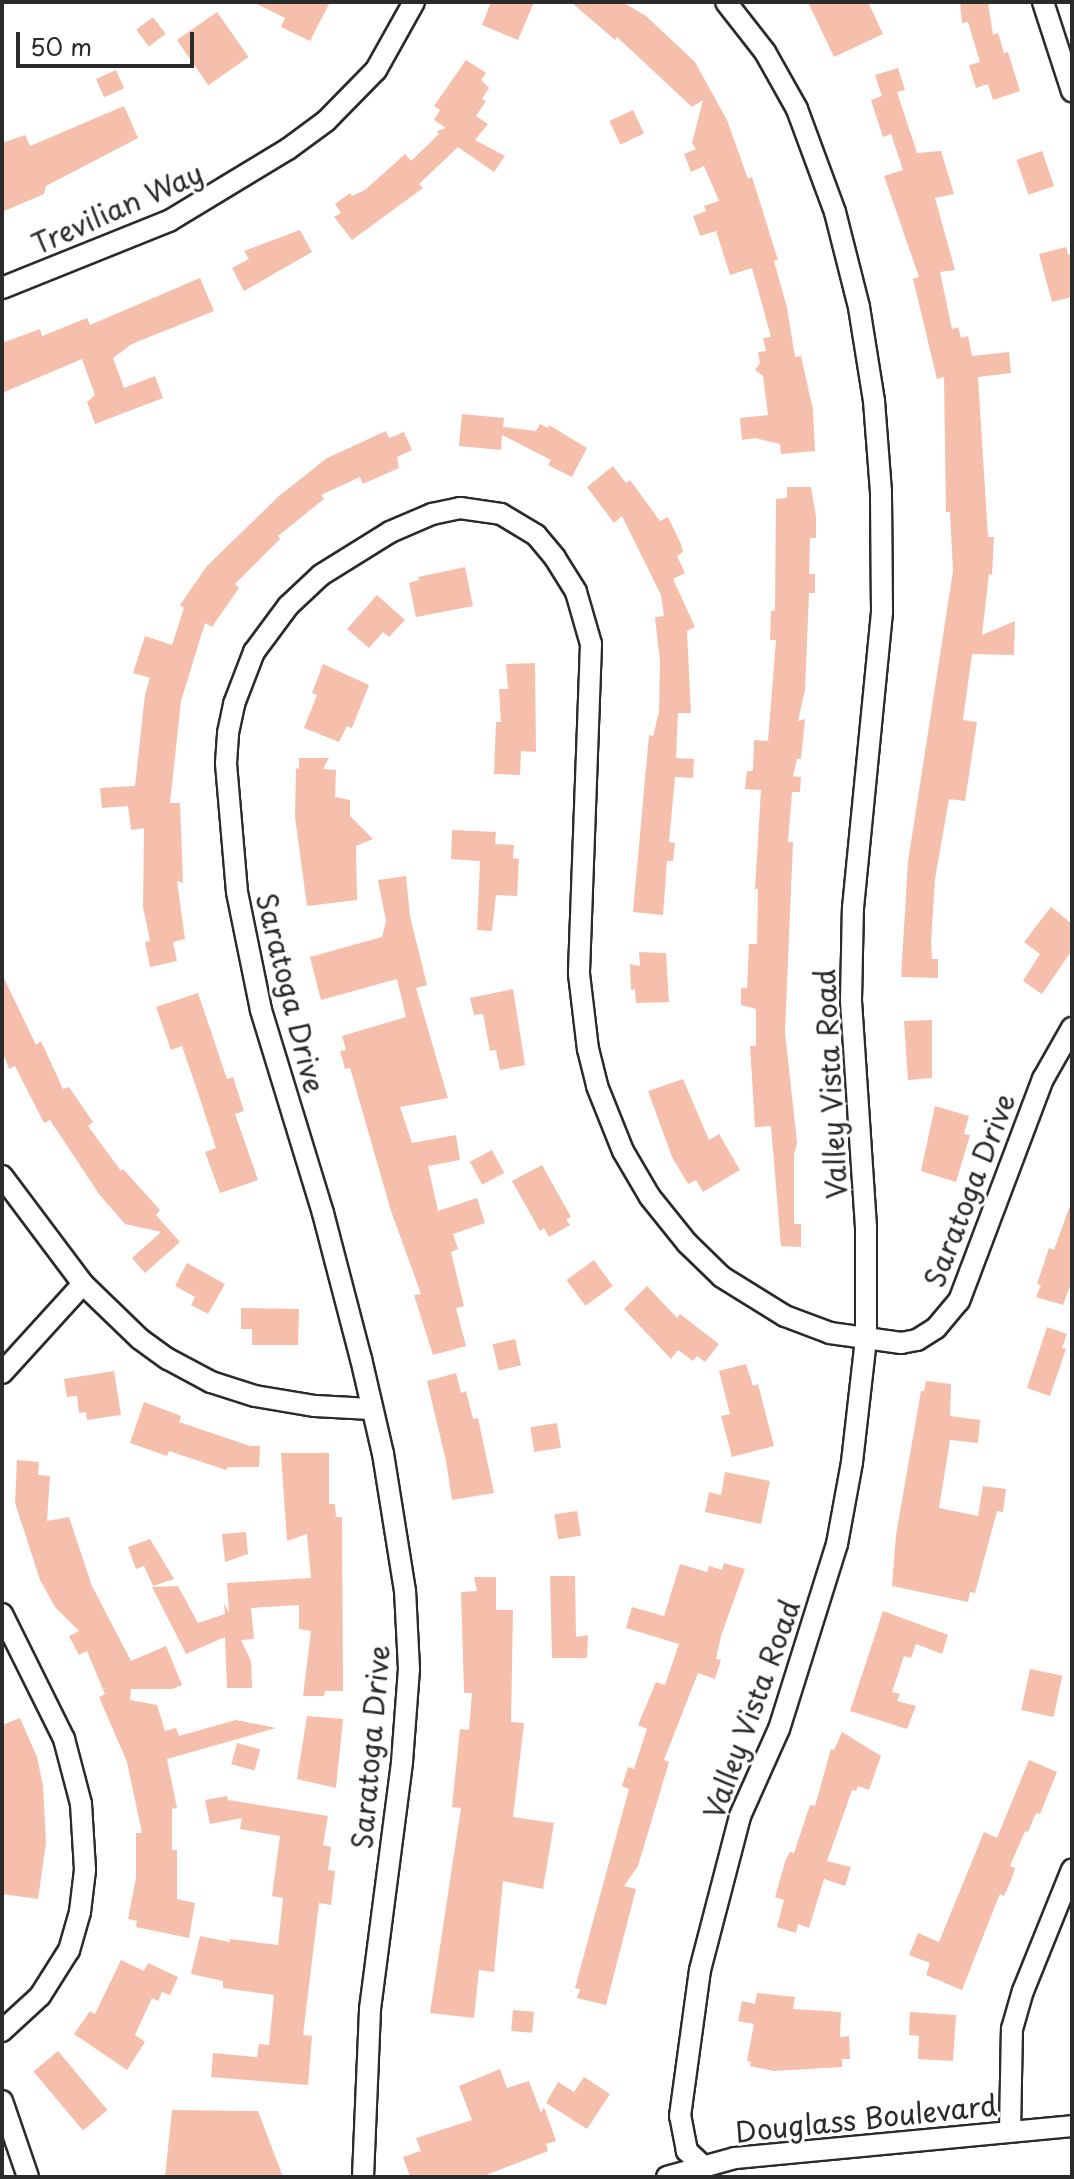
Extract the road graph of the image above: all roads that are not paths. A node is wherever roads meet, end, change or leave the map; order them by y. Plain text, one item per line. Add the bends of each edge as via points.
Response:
1 (414, 2) edge
2 (726, 2) edge
3 (1043, 2) edge
4 (1072, 91) edge
5 (2, 288) edge
6 (1072, 1028) edge
7 (2, 1176) edge
8 (83, 1284) junction
9 (866, 1340) junction
10 (2, 1373) edge
11 (371, 1409) junction
12 (2, 1614) edge
13 (1072, 1870) edge
14 (2, 2031) edge
15 (2, 2101) edge
16 (1072, 2126) edge
17 (1010, 2131) junction
18 (702, 2165) junction
19 (28, 2177) edge
20 (363, 2177) edge
21 (667, 2177) edge

1 - 5 street, Trevilian Way via 376,70 326,121 288,149 169,221
2 - 9 street, Valley Vista Road via 765,52 817,159 859,307 874,401 882,611 859,826 851,1000 866,1227
3 - 4 street
6 - 9 street, Saratoga Drive via 1043,1079 959,1301 936,1328 917,1340
7 - 8 street
8 - 10 street
8 - 11 street via 140,1339 211,1382 255,1396
9 - 11 street, Saratoga Drive via 785,1316 722,1277 659,1208 623,1151 597,1086 579,974 591,675 586,617 555,558 536,535 501,514 460,508 415,520 345,558 288,606 249,664 228,733 229,814 247,950 273,1055 323,1213
9 - 18 street, Valley Vista Road via 837,1544 779,1729 740,1816 700,1970 680,2116 687,2151
11 - 20 street, Saratoga Drive via 394,1511 409,1669 370,2009
12 - 14 street via 64,1739 81,1804 85,1870 69,1950 40,1996
13 - 17 street via 1012,2029
15 - 19 street
16 - 17 street, Douglass Boulevard
17 - 18 street, Douglass Boulevard
18 - 21 street, Douglass Boulevard

